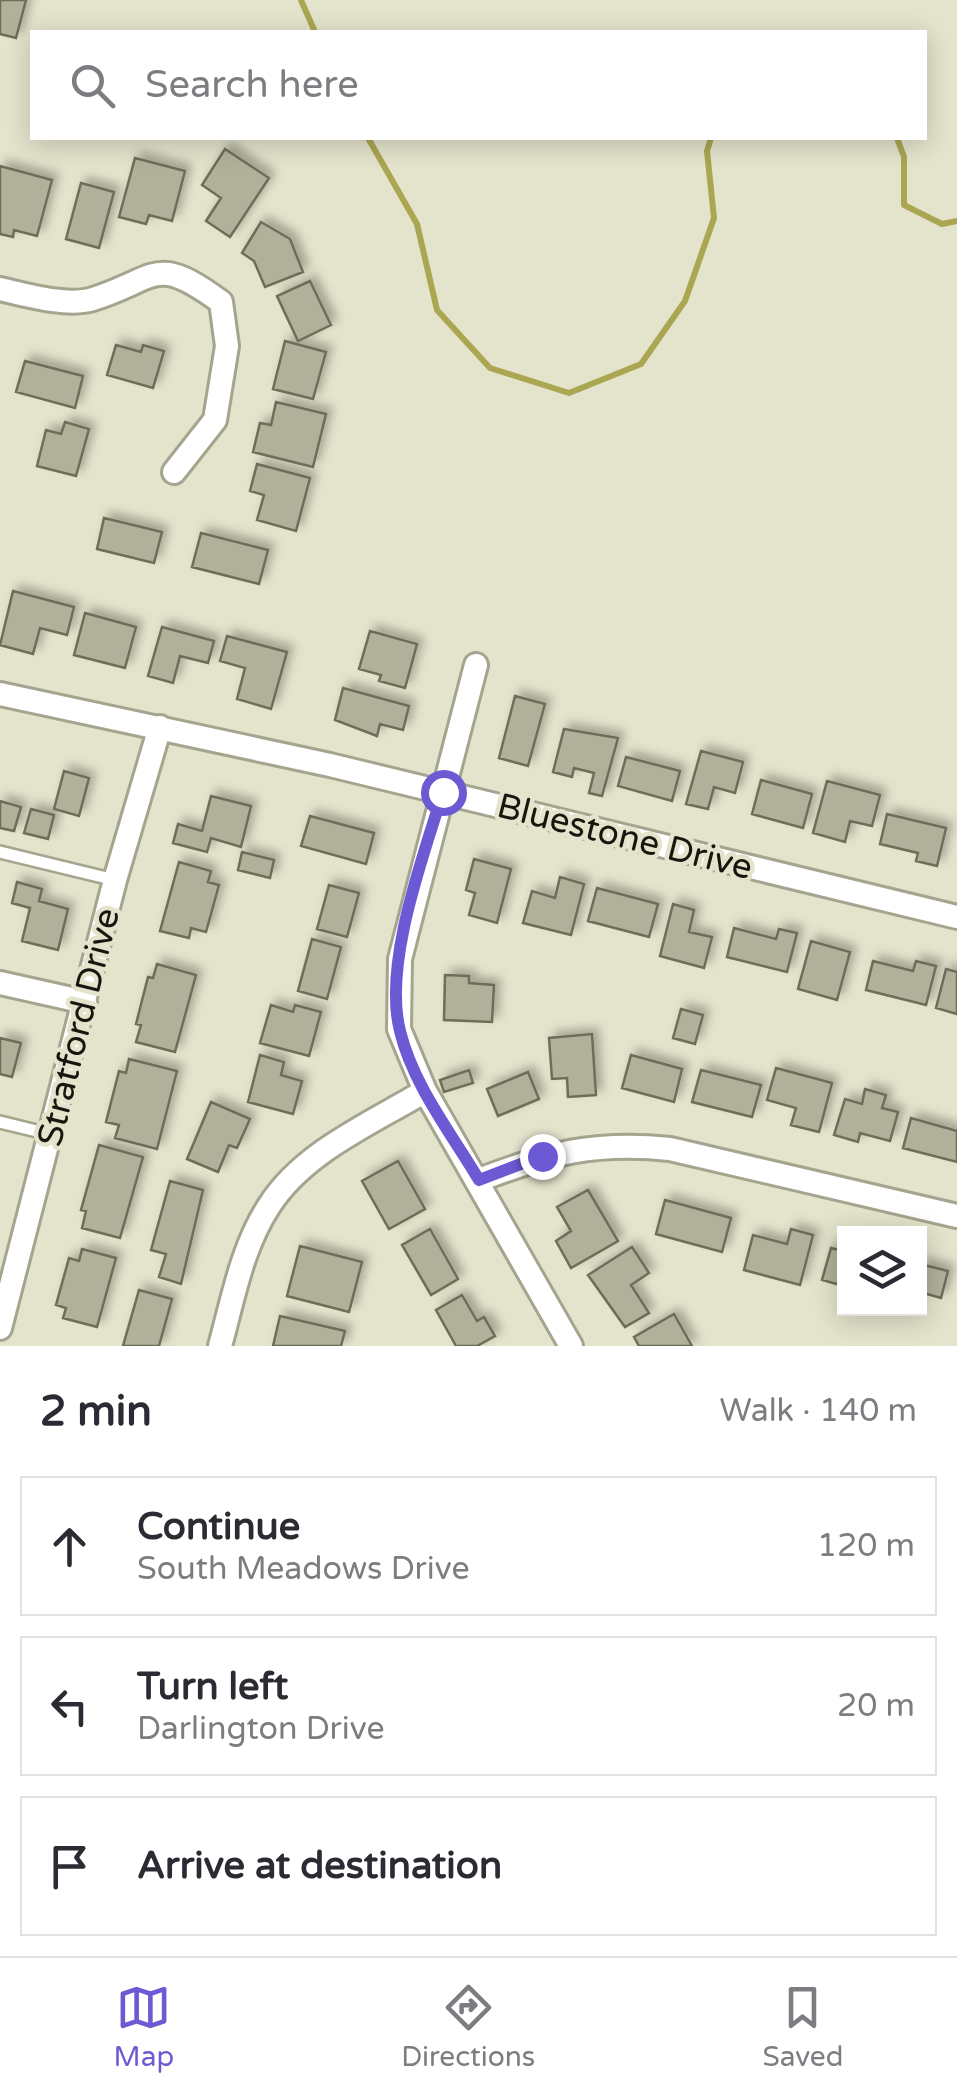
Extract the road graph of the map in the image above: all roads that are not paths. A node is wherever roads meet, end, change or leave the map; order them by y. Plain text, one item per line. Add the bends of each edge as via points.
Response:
1 (0, 289) edge
2 (174, 472) dead end
3 (476, 666) dead end
4 (0, 694) edge
5 (160, 727) junction
6 (443, 792) junction
7 (0, 852) edge
8 (115, 880) junction
9 (957, 917) edge
10 (0, 983) edge
11 (85, 1002) junction
12 (425, 1091) junction
13 (0, 1122) edge
14 (52, 1134) junction
15 (479, 1180) junction
16 (957, 1216) edge
17 (9, 1262) edge
18 (0, 1328) edge
19 (220, 1346) edge
20 (571, 1346) edge

1 - 2 street via 90,300 144,274 184,276 221,302 228,346 215,420
3 - 6 street
4 - 5 street, Bluestone Drive
5 - 6 street, Bluestone Drive
5 - 8 street, Stratford Drive
6 - 9 street, Bluestone Drive
6 - 12 street via 396,993 399,1028
7 - 8 lane
8 - 11 street, Stratford Drive
10 - 11 street
11 - 14 street, Stratford Drive
12 - 15 street
12 - 19 street via 318,1156 284,1186 249,1246
13 - 14 lane
14 - 17 street, Stratford Drive
15 - 16 street via 542,1156 629,1144
15 - 20 street
17 - 18 street, Stratford Drive

